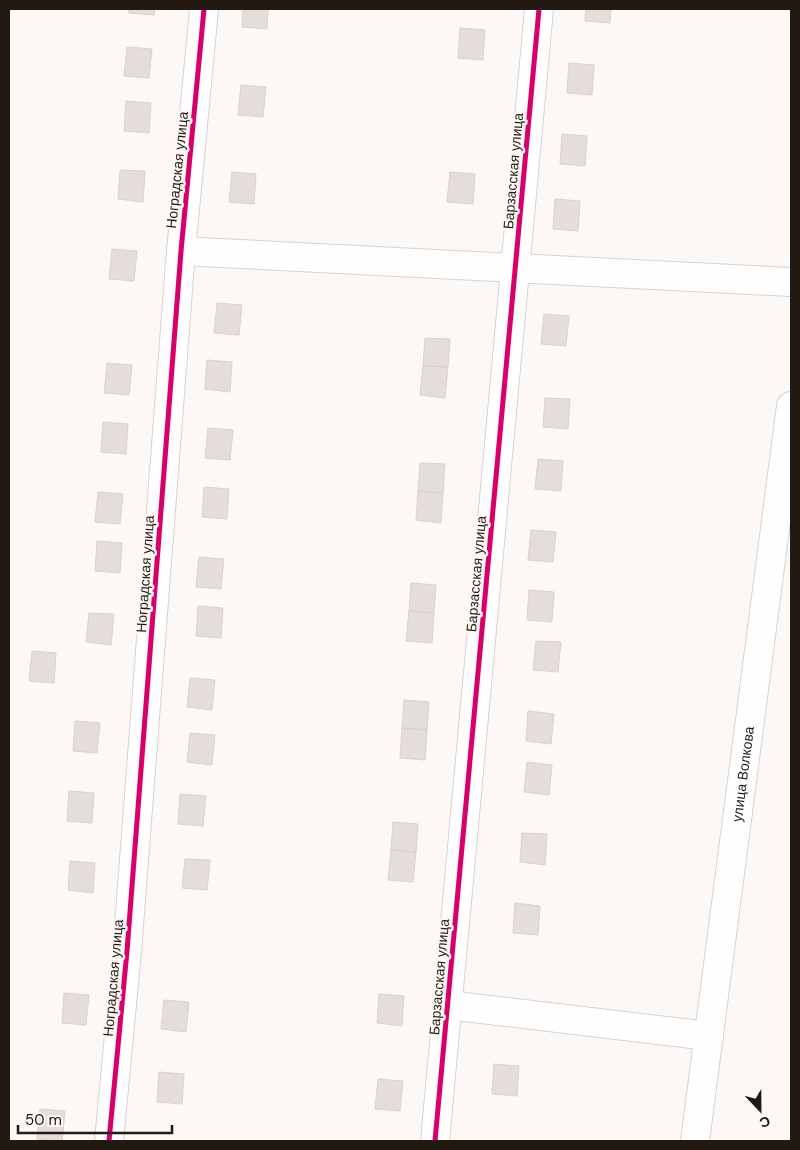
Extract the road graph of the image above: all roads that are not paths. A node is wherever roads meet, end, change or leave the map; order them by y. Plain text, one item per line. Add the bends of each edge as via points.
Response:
1 (204, 9) edge
2 (539, 9) edge
3 (181, 251) junction
4 (515, 267) junction
5 (791, 282) edge
6 (791, 406) edge
7 (448, 1005) junction
8 (709, 1036) junction
9 (109, 1141) edge
10 (436, 1141) edge
11 (695, 1141) edge

1 - 3 street, Ноградская улица
2 - 4 street, Барзасская улица
3 - 4 street
3 - 9 street, Ноградская улица via 127,951
4 - 5 street
4 - 7 street, Барзасская улица
6 - 8 street, улица Волкова
7 - 8 street
7 - 10 street, Барзасская улица
8 - 11 street, улица Волкова

